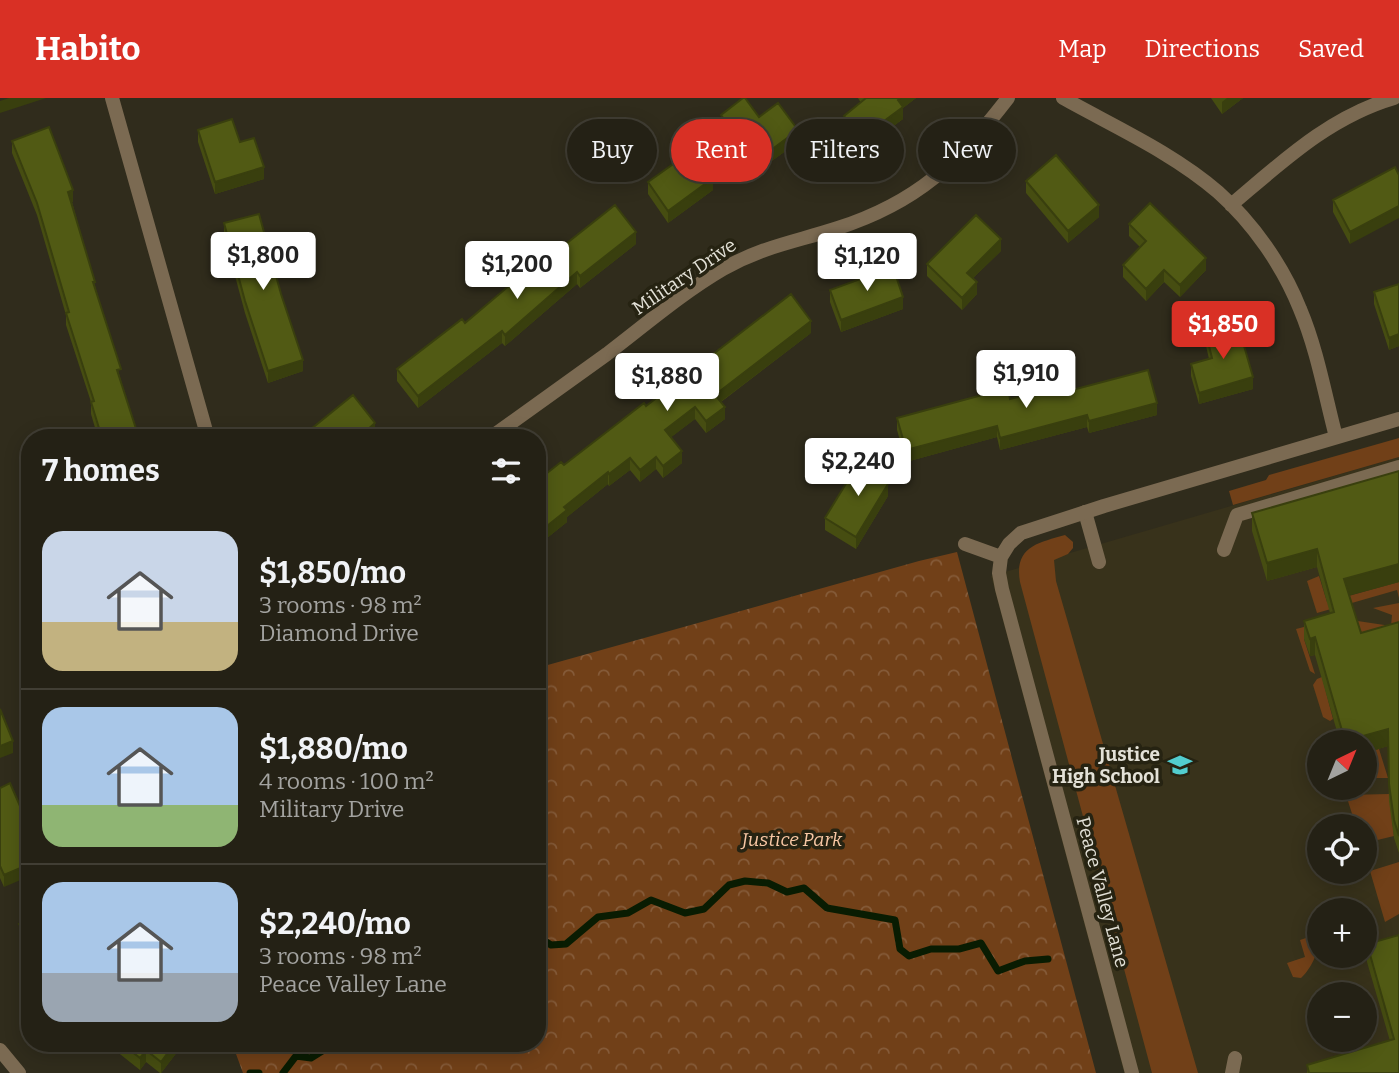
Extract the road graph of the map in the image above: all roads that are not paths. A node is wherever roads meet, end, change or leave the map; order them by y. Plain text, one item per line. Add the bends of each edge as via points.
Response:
1 (112, 98) edge
2 (1008, 98) edge
3 (1063, 98) edge
4 (1394, 98) edge
5 (1231, 205) junction
6 (1399, 419) edge
7 (205, 429) edge
8 (502, 429) edge
9 (1336, 437) junction
10 (1399, 467) edge
11 (1086, 512) junction
12 (965, 544) dead end
13 (1224, 550) dead end
14 (1001, 557) junction
15 (1099, 562) dead end
16 (0, 1050) edge
17 (19, 1073) edge
18 (1132, 1073) edge

1 - 7 street
2 - 8 street, Military Drive via 973,143 912,195 880,213 774,245 721,270
3 - 5 street via 1174,161
4 - 5 street via 1345,117 1301,145
5 - 9 street via 1283,274 1301,309
6 - 9 street
9 - 11 street
10 - 13 street via 1237,514
11 - 14 street via 1021,533
11 - 15 street
12 - 14 street
14 - 18 street, Peace Valley Lane via 1002,589
16 - 17 street

